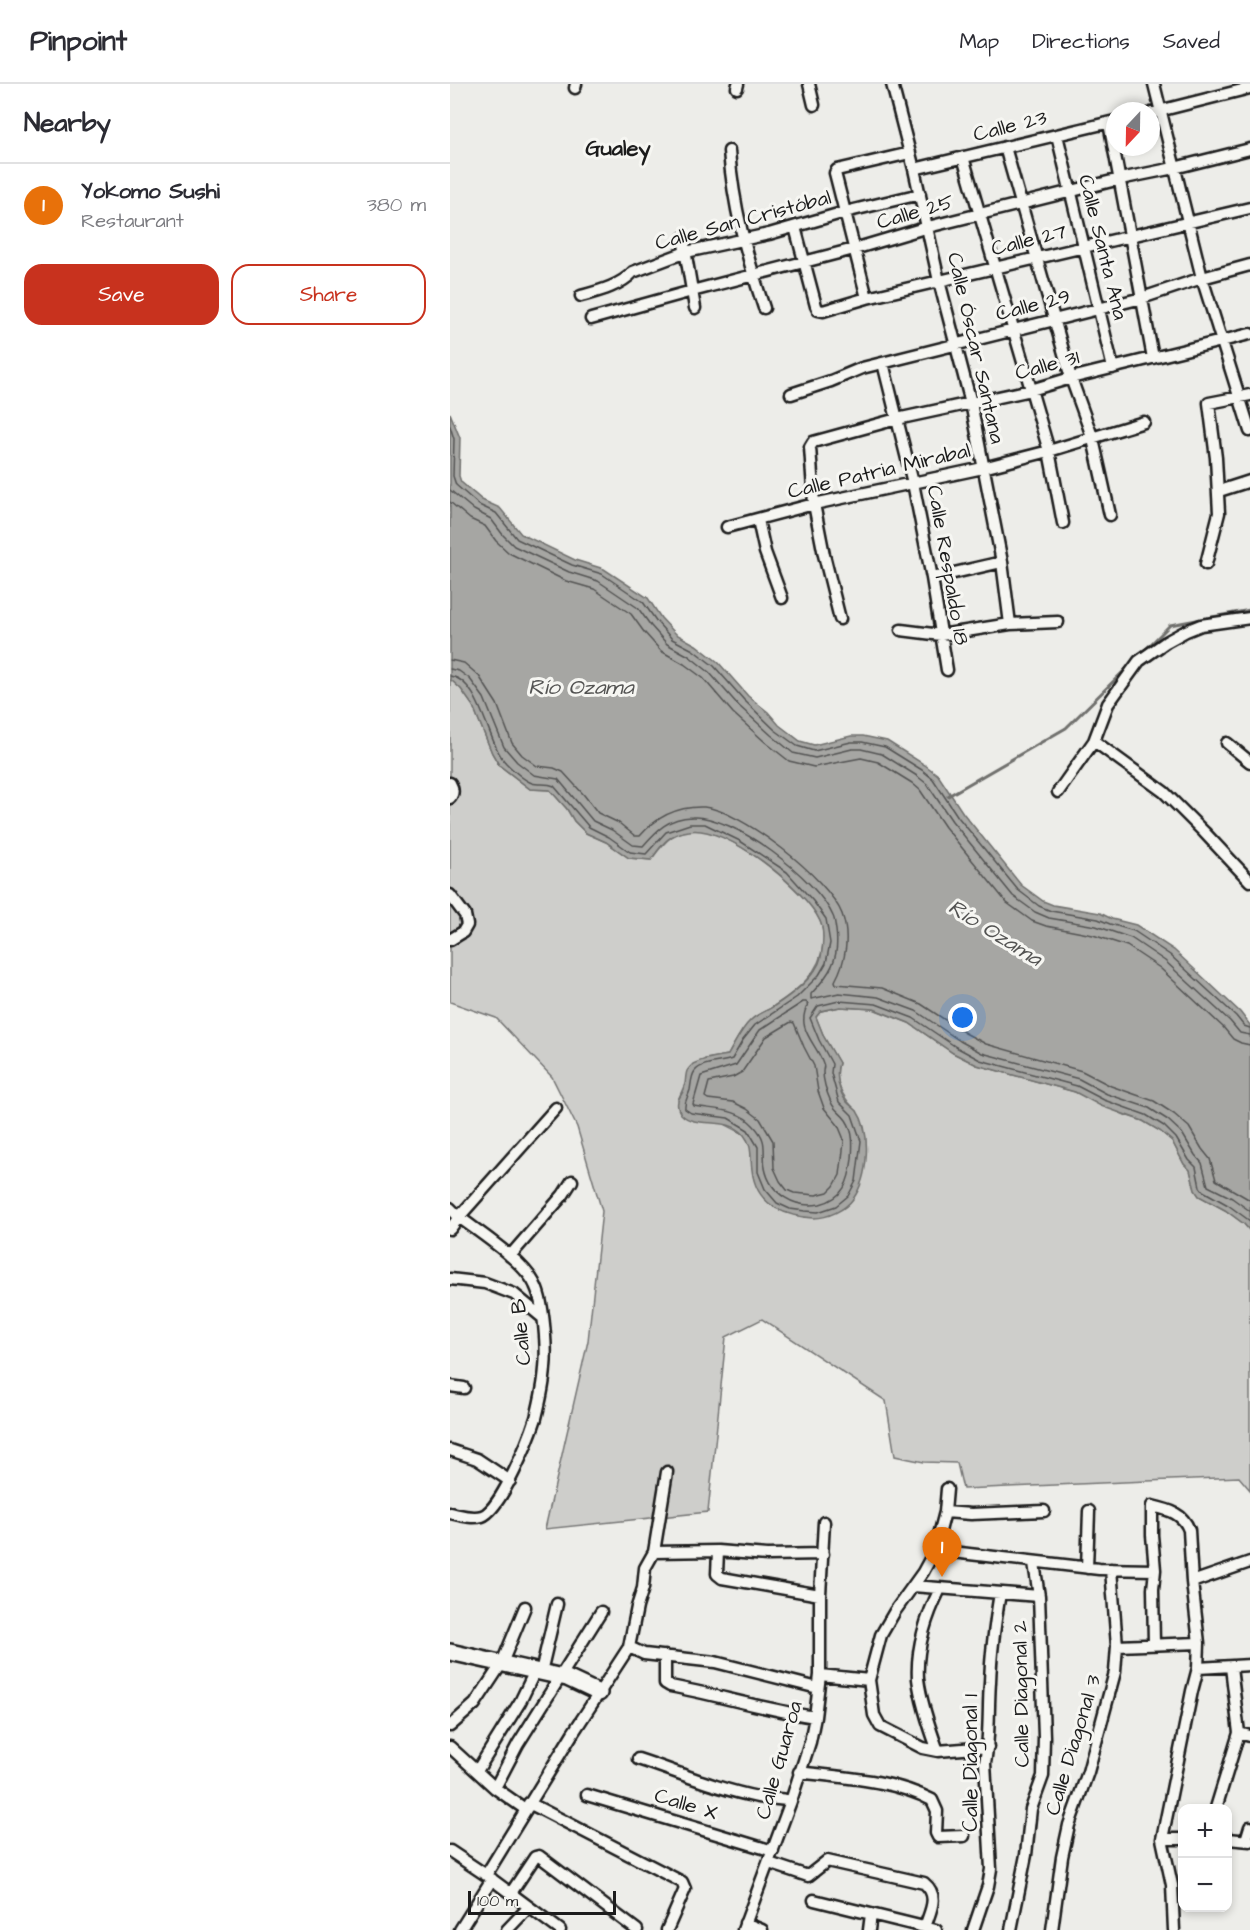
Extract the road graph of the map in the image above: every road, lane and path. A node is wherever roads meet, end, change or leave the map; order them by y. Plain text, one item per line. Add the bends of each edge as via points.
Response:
1 (809, 84) edge
2 (892, 84) edge
3 (1154, 84) edge
4 (1250, 88) edge
5 (1155, 102) edge
6 (814, 105) dead end
7 (1160, 110) edge
8 (1106, 123) edge
9 (1160, 124) edge
10 (1056, 135) junction
11 (1005, 147) junction
12 (1250, 149) edge
13 (729, 151) dead end
14 (909, 153) junction
15 (1117, 156) edge
16 (963, 158) junction
17 (1174, 168) junction
18 (914, 169) junction
19 (1120, 179) junction
20 (1070, 192) junction
21 (920, 194) junction
22 (1021, 203) junction
23 (1250, 208) edge
24 (845, 212) junction
25 (980, 214) junction
26 (1188, 222) junction
27 (795, 227) junction
28 (928, 228) junction
29 (1130, 235) junction
30 (683, 238) dead end
31 (743, 240) junction
32 (1083, 246) junction
33 (854, 249) junction
34 (686, 252) junction
35 (1037, 257) junction
36 (804, 262) junction
37 (1250, 265) edge
38 (996, 268) junction
39 (753, 275) junction
40 (1202, 278) junction
41 (939, 282) junction
42 (692, 291) junction
43 (581, 296) dead end
44 (867, 298) junction
45 (1142, 298) junction
46 (695, 308) dead end
47 (764, 308) dead end
48 (1098, 309) junction
49 (591, 319) dead end
50 (1054, 320) junction
51 (1014, 330) junction
52 (1250, 334) edge
53 (1222, 341) junction
54 (957, 345) junction
55 (1153, 358) junction
56 (883, 363) junction
57 (1113, 368) junction
58 (1071, 378) junction
59 (1031, 390) junction
60 (791, 394) dead end
61 (1245, 396) edge
62 (971, 403) junction
63 (897, 419) junction
64 (1144, 422) dead end
65 (1250, 431) edge
66 (1093, 439) junction
67 (1049, 451) junction
68 (983, 468) junction
69 (1250, 481) edge
70 (913, 483) junction
71 (1219, 491) junction
72 (814, 504) junction
73 (1110, 514) dead end
74 (758, 520) junction
75 (1063, 523) dead end
76 (727, 527) dead end
77 (1002, 562) junction
78 (1206, 564) dead end
79 (932, 578) junction
80 (782, 598) dead end
81 (1250, 618) edge
82 (840, 619) dead end
83 (1058, 622) dead end
84 (1010, 624) junction
85 (901, 630) dead end
86 (941, 635) junction
87 (947, 670) dead end
88 (1094, 741) junction
89 (1227, 743) dead end
90 (1250, 762) edge
91 (450, 783) edge
92 (1058, 792) dead end
93 (450, 798) edge
94 (1250, 881) edge
95 (450, 895) edge
96 (450, 940) edge
97 (556, 1108) dead end
98 (572, 1181) dead end
99 (450, 1208) edge
100 (459, 1217) junction
101 (450, 1229) edge
102 (510, 1256) junction
103 (450, 1279) edge
104 (543, 1318) junction
105 (450, 1386) edge
106 (464, 1388) dead end
107 (450, 1450) edge
108 (667, 1472) dead end
109 (510, 1481) junction
110 (947, 1490) dead end
111 (1044, 1511) dead end
112 (1089, 1511) dead end
113 (945, 1512) junction
114 (450, 1513) edge
115 (824, 1522) dead end
116 (935, 1550) junction
117 (718, 1551) junction
118 (654, 1552) junction
119 (822, 1554) junction
120 (1250, 1562) edge
121 (1034, 1563) junction
122 (1087, 1568) junction
123 (1110, 1569) junction
124 (1155, 1570) junction
125 (1192, 1582) junction
126 (913, 1586) junction
127 (940, 1589) junction
128 (1000, 1593) junction
129 (820, 1595) junction
130 (1039, 1596) junction
131 (557, 1604) dead end
132 (525, 1607) dead end
133 (601, 1612) dead end
134 (1199, 1643) junction
135 (1154, 1644) junction
136 (1117, 1646) junction
137 (629, 1647) junction
138 (450, 1652) edge
139 (665, 1656) junction
140 (502, 1663) junction
141 (1250, 1665) edge
142 (1231, 1666) junction
143 (1198, 1668) junction
144 (538, 1672) junction
145 (820, 1675) junction
146 (561, 1676) junction
147 (869, 1680) junction
148 (818, 1688) junction
149 (599, 1692) junction
150 (815, 1717) junction
151 (450, 1726) edge
152 (1245, 1734) edge
153 (450, 1747) edge
154 (988, 1747) junction
155 (938, 1751) junction
156 (638, 1760) dead end
157 (477, 1771) junction
158 (799, 1773) junction
159 (495, 1788) junction
160 (587, 1795) dead end
161 (791, 1801) junction
162 (1218, 1804) edge
163 (527, 1806) junction
164 (1250, 1827) edge
165 (964, 1836) dead end
166 (1162, 1839) junction
167 (1178, 1839) edge
168 (1232, 1839) edge
169 (1248, 1840) edge
170 (450, 1851) edge
171 (773, 1851) junction
172 (769, 1863) junction
173 (489, 1877) junction
174 (511, 1893) junction
175 (814, 1900) dead end
176 (529, 1907) junction
177 (871, 1914) junction
178 (744, 1926) edge
179 (557, 1929) edge
180 (931, 1929) edge
181 (460, 1930) edge
182 (507, 1930) edge
183 (637, 1930) edge
184 (667, 1930) edge
185 (762, 1930) edge
186 (868, 1930) edge
187 (973, 1930) edge
188 (1011, 1930) edge
189 (1052, 1930) edge
190 (1174, 1930) edge

1 - 6 street
2 - 14 street, Calle Óscar Santana
3 - 5 street
4 - 7 street
8 - 10 street, Calle 23
9 - 17 street
10 - 11 street, Calle 23
10 - 20 street, Calle Santa Ana
11 - 16 street, Calle 23
11 - 22 street
12 - 17 street, Calle 25
13 - 31 street
14 - 18 street, Calle Óscar Santana
14 - 24 street via 837,170
15 - 19 street
16 - 18 street, Calle 23
16 - 25 street
17 - 19 street, Calle 25
17 - 26 street
18 - 21 street, Calle Óscar Santana
19 - 20 street, Calle 25
19 - 29 street
20 - 22 street, Calle 25
20 - 32 street, Calle Santa Ana
21 - 24 street, Calle San Cristóbal
21 - 28 street, Calle Óscar Santana
22 - 25 street, Calle 25
22 - 35 street
23 - 26 street, Calle 27
24 - 27 street, Calle San Cristóbal
24 - 33 street
25 - 28 street, Calle 25
25 - 38 street
26 - 29 street, Calle 27
26 - 40 street
27 - 31 street, Calle San Cristóbal
27 - 36 street
28 - 33 street, Calle 25
28 - 41 street, Calle Óscar Santana
29 - 32 street, Calle 27
29 - 45 street
30 - 34 street
31 - 34 street, Calle San Cristóbal
31 - 39 street
32 - 35 street, Calle 27
32 - 48 street, Calle Santa Ana
33 - 36 street, Calle 25
33 - 44 street
34 - 42 street
34 - 43 street, Calle San Cristóbal
35 - 38 street, Calle 27
35 - 50 street
36 - 39 street, Calle 25
36 - 44 street, Calle 27 via 818,310
37 - 40 street, Calle 29
38 - 41 street, Calle 27
38 - 51 street
39 - 42 street, Calle 25
39 - 47 street
40 - 45 street, Calle 29
40 - 53 street
41 - 44 street, Calle 27
41 - 54 street, Calle Óscar Santana
42 - 46 street
42 - 49 street, Calle 25
45 - 48 street, Calle 29
45 - 55 street
48 - 50 street, Calle 29
48 - 57 street, Calle Santa Ana
50 - 51 street, Calle 29
50 - 58 street
51 - 54 street, Calle 29
51 - 59 street
52 - 53 street, Calle 31
53 - 55 street, Calle 31
53 - 61 street
54 - 56 street, Calle 29
54 - 62 street, Calle Óscar Santana
55 - 57 street, Calle 31
56 - 60 street, Calle 29
56 - 63 street, Calle Respaldo 18
57 - 58 street, Calle 31
58 - 59 street, Calle 31
58 - 66 street
59 - 62 street, Calle 31
59 - 67 street
61 - 65 street
61 - 71 street via 1209,405
62 - 63 street, Calle 31
62 - 68 street, Calle Óscar Santana
63 - 70 street, Calle Respaldo 18
63 - 72 street, Calle 31 via 813,442 810,447
64 - 66 street, Calle Patria Mirabal
66 - 67 street, Calle Patria Mirabal
66 - 73 street
67 - 68 street, Calle Patria Mirabal
67 - 75 street
68 - 70 street, Calle Patria Mirabal
68 - 77 street, Calle Óscar Santana
69 - 71 street
70 - 72 street, Calle Patria Mirabal
70 - 79 street, Calle Respaldo 18
71 - 78 street via 1218,521
72 - 74 street, Calle Patria Mirabal
72 - 82 street
74 - 76 street, Calle Patria Mirabal
74 - 80 street
77 - 79 street
77 - 84 street, Calle Óscar Santana
79 - 86 street, Calle Respaldo 18
81 - 88 street via 1201,625 1139,661 1108,704
83 - 84 street
84 - 86 street
85 - 86 street
86 - 87 street, Calle Respaldo 18
88 - 92 street
88 - 94 street via 1164,792
89 - 90 street
91 - 93 street
95 - 96 street via 465,915 467,925
97 - 100 street
98 - 102 street
99 - 100 street, Calle B
100 - 101 street
100 - 102 street, Calle B
102 - 104 street, Calle B via 536,1286
103 - 104 street via 485,1283 514,1294
104 - 109 street, Calle B via 545,1368 536,1418
105 - 106 street
107 - 109 street via 477,1459
108 - 118 street
109 - 114 street, Calle B via 484,1515
110 - 113 street
111 - 113 street
112 - 122 street
113 - 116 street
115 - 119 street, Calle Guaroa
116 - 121 street
116 - 126 street
117 - 118 street
117 - 119 street
117 - 129 street via 717,1574 722,1578
118 - 137 street via 645,1568
119 - 129 street, Calle Guaroa
120 - 125 street
121 - 122 street
121 - 130 street, Calle Diagonal 2
122 - 123 street
123 - 124 street
123 - 136 street, Calle Diagonal 3
124 - 125 street via 1152,1506 1172,1511 1186,1523
124 - 135 street
125 - 134 street
126 - 127 street
126 - 147 street via 881,1635
127 - 128 street
127 - 155 street via 928,1613 920,1645 918,1679
128 - 130 street
128 - 154 street, Calle Diagonal 1 via 989,1683
129 - 145 street, Calle Guaroa
130 - 188 street, Calle Diagonal 2 via 1042,1776 1031,1809
131 - 144 street
132 - 140 street
133 - 146 street
134 - 135 street
134 - 143 street
135 - 136 street
136 - 189 street, Calle Diagonal 3 via 1116,1672 1105,1716 1062,1857
137 - 139 street
137 - 149 street
138 - 140 main road
139 - 148 street via 715,1662
139 - 150 street via 665,1683 670,1686
140 - 144 main road
140 - 151 street via 475,1704
141 - 142 street
142 - 143 street
142 - 152 street
143 - 166 street
144 - 146 main road
144 - 157 street
145 - 147 street
145 - 148 street, Calle Guaroa
146 - 149 main road
146 - 159 street
147 - 155 street via 874,1715 880,1726 923,1748
148 - 150 street, Calle Guaroa
149 - 163 street
150 - 158 street, Calle Guaroa
152 - 162 street
153 - 157 street
154 - 155 street
154 - 187 street, Calle Diagonal 1 via 985,1762 991,1869
156 - 161 street via 716,1786
157 - 159 street
158 - 161 street, Calle Guaroa
158 - 165 street via 881,1782 915,1791 932,1800 937,1812 938,1838
159 - 163 street
160 - 171 street, Calle X
161 - 171 street, Calle Guaroa
163 - 173 street
163 - 184 street via 682,1882 685,1889
164 - 169 street
166 - 167 street
166 - 190 street via 1172,1885
168 - 169 street
170 - 173 street
171 - 172 street, Calle Guaroa
172 - 178 street, Calle Guaroa
172 - 180 street via 808,1876 827,1861 924,1883 934,1895
173 - 174 street
173 - 181 street
174 - 176 street
174 - 183 street via 539,1856
175 - 177 street
176 - 179 street
176 - 182 street
177 - 180 street
177 - 186 street
178 - 185 street

